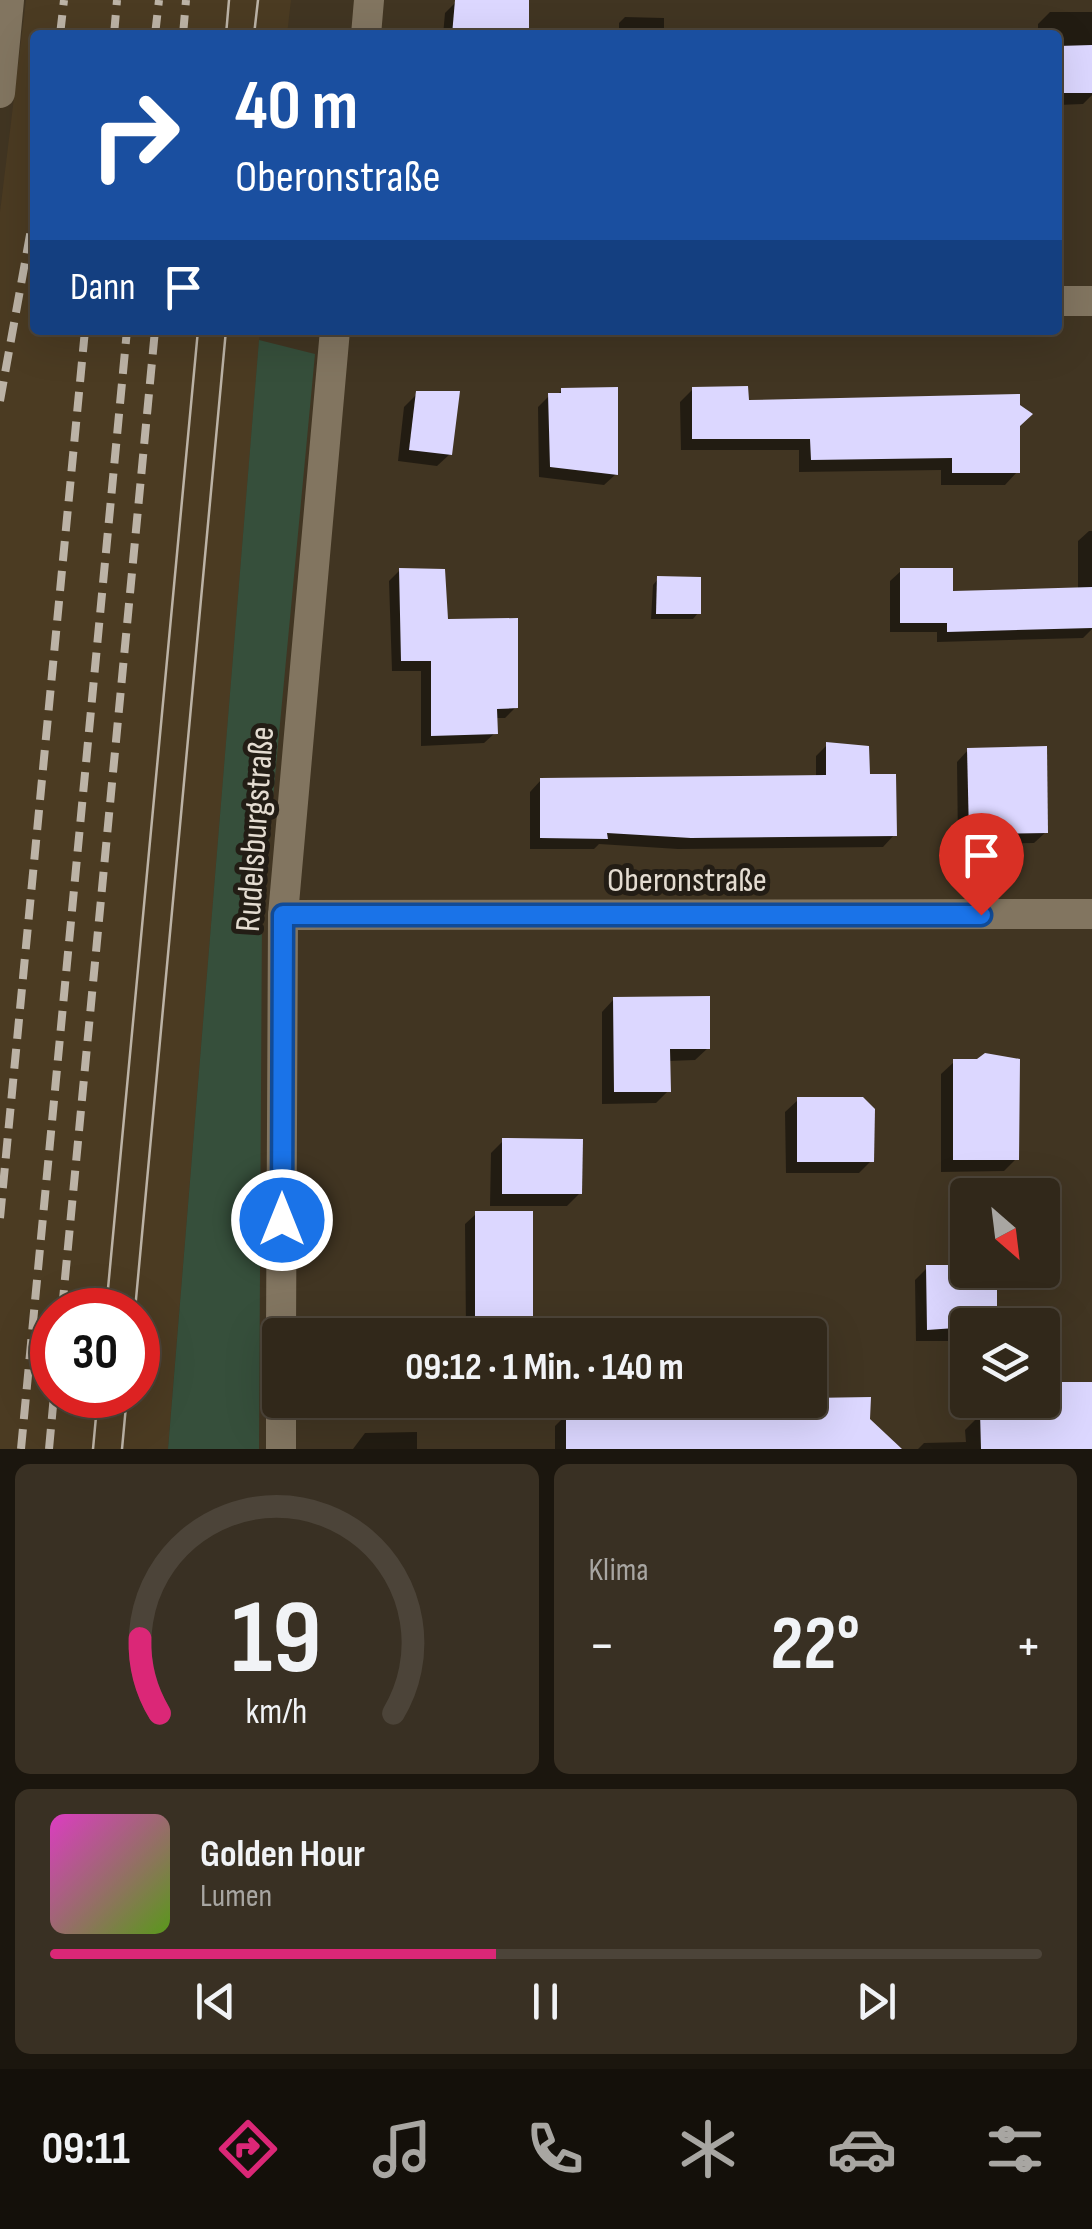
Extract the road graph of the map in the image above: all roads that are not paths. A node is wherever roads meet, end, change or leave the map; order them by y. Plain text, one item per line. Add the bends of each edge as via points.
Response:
1 (9, 0) edge
2 (369, 0) edge
3 (366, 30) edge
4 (0, 93) edge
5 (1062, 301) edge
6 (1092, 301) edge
7 (335, 335) edge
8 (1092, 914) edge
9 (283, 915) junction
10 (281, 1318) edge
11 (281, 1418) edge
12 (280, 1449) edge

1 - 4 street
2 - 3 street
5 - 6 street
7 - 9 street, Rudelsburgstraße
8 - 9 street, Oberonstraße
9 - 10 street, Rudelsburgstraße
11 - 12 street

